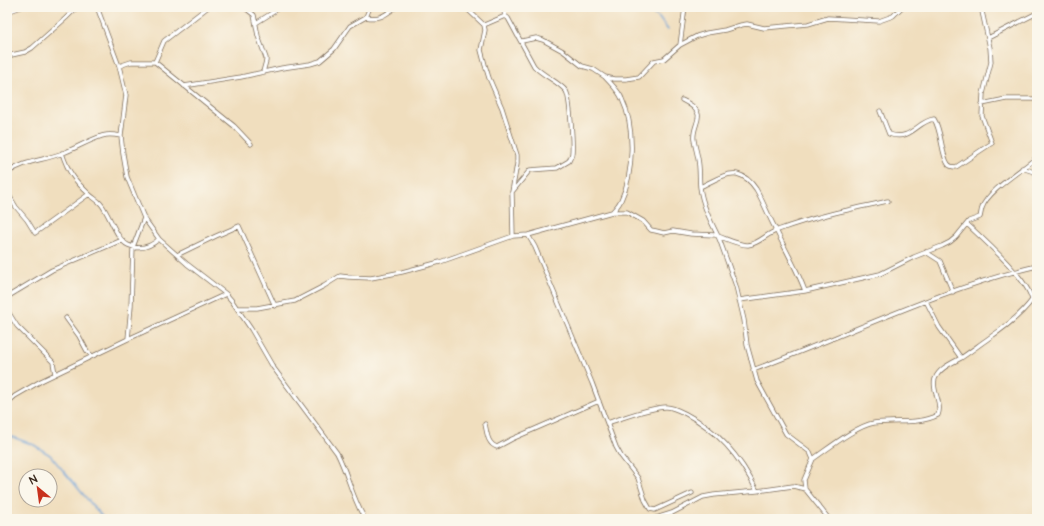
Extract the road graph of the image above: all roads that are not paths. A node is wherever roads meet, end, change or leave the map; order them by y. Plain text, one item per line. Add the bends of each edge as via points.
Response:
1 (21, 7) edge
2 (77, 7) edge
3 (97, 7) edge
4 (208, 7) edge
5 (244, 7) edge
6 (277, 7) edge
7 (370, 7) edge
8 (396, 7) edge
9 (465, 7) edge
10 (503, 7) edge
11 (686, 7) edge
12 (902, 7) edge
13 (981, 7) edge
14 (7, 12) edge
15 (1037, 13) edge
16 (505, 16) junction
17 (366, 17) junction
18 (256, 23) junction
19 (484, 26) junction
20 (988, 38) junction
21 (522, 41) junction
22 (680, 45) junction
23 (7, 56) edge
24 (155, 62) junction
25 (119, 66) junction
26 (263, 72) junction
27 (605, 77) junction
28 (184, 86) junction
29 (1037, 99) edge
30 (682, 100) dead end
31 (982, 104) junction
32 (880, 111) dead end
33 (121, 136) junction
34 (251, 144) dead end
35 (62, 153) junction
36 (1037, 157) edge
37 (1022, 168) junction
38 (7, 173) edge
39 (1037, 173) edge
40 (700, 187) junction
41 (7, 192) edge
42 (512, 192) junction
43 (89, 194) junction
44 (888, 201) dead end
45 (612, 212) junction
46 (144, 218) junction
47 (967, 224) junction
48 (776, 230) junction
49 (528, 235) junction
50 (513, 236) junction
51 (718, 236) junction
52 (159, 239) junction
53 (122, 240) junction
54 (133, 247) junction
55 (926, 252) junction
56 (177, 255) junction
57 (1037, 266) edge
58 (1013, 271) junction
59 (805, 291) junction
60 (953, 292) junction
61 (226, 294) junction
62 (7, 297) edge
63 (739, 300) junction
64 (1032, 300) junction
65 (926, 301) junction
66 (1037, 302) edge
67 (274, 306) junction
68 (238, 308) junction
69 (7, 310) edge
70 (66, 318) dead end
71 (128, 339) junction
72 (92, 356) junction
73 (961, 358) junction
74 (753, 370) junction
75 (55, 374) junction
76 (599, 401) junction
77 (7, 402) edge
78 (607, 423) junction
79 (484, 424) dead end
80 (813, 459) junction
81 (805, 489) junction
82 (757, 491) junction
83 (692, 493) dead end
84 (365, 519) edge
85 (653, 519) edge
86 (829, 519) edge

1 - 14 street
2 - 23 street via 32,48
3 - 25 street
4 - 24 street via 164,41
5 - 18 street via 254,15
6 - 18 street
7 - 17 street
8 - 17 street via 379,18
9 - 19 street
10 - 16 street
11 - 22 street
12 - 22 street via 893,16 879,21 828,18 808,24 764,28 747,24 697,36
13 - 20 street
15 - 20 street
16 - 19 street
16 - 21 street
17 - 26 street via 350,26 334,49 320,61
18 - 26 street via 266,58
19 - 42 street via 481,50 517,156
20 - 31 street via 991,62
21 - 27 street via 536,38 550,42 582,66 593,69
21 - 42 street via 534,66 567,93 572,155 569,161 557,168 530,170
22 - 27 street via 664,59 654,61 639,77
24 - 25 street via 136,62
24 - 28 street
25 - 33 street via 126,95
26 - 28 street
27 - 45 street via 622,99 629,123 630,142 630,166 626,188 619,204
28 - 34 street via 234,126
29 - 31 street via 1006,99
30 - 40 street via 696,109 699,115 694,141 699,161
31 - 32 street via 982,116 992,143 956,167 948,164 934,119 924,122 911,133 892,135 886,129
33 - 35 street via 108,134
33 - 46 street via 128,177
35 - 38 street via 19,165
35 - 43 street via 68,171
36 - 37 street
37 - 39 street
37 - 47 street via 991,195 982,208 980,217
40 - 48 street via 728,175 743,176 756,189
40 - 51 street via 704,204
41 - 43 street via 35,233
42 - 50 street
43 - 53 street via 100,204
44 - 48 street
45 - 49 street
45 - 51 street via 627,212 643,221 651,230 664,233
46 - 52 street
46 - 54 street
47 - 55 street via 950,242
47 - 58 street
48 - 51 street via 748,245
48 - 59 street
49 - 50 street
49 - 76 street
50 - 67 street via 446,260 402,272 371,278 340,276 303,298
51 - 63 street
52 - 54 street via 146,248
52 - 56 street
53 - 54 street
53 - 62 street via 52,270
54 - 71 street via 132,306
55 - 59 street via 880,274
55 - 60 street via 940,261
56 - 61 street
56 - 67 street via 238,226
57 - 58 street
58 - 60 street
58 - 64 street via 1030,292
59 - 63 street
60 - 65 street
61 - 68 street
61 - 71 street
63 - 74 street
64 - 66 street
64 - 73 street via 1026,308
65 - 73 street via 939,327
65 - 74 street
67 - 68 street
68 - 84 street via 273,366 337,453 358,508
69 - 75 street via 17,326 53,362
70 - 72 street
71 - 72 street
72 - 75 street
73 - 80 street via 946,366 935,378 940,410 938,415 924,420 874,423 862,427
74 - 80 street via 768,404 786,434 810,452
75 - 77 street
76 - 78 street
76 - 79 street via 497,447 489,440
78 - 82 street via 656,409 667,407 677,410 704,423 726,444 749,475
78 - 83 street via 621,456 638,478 650,509 655,510
80 - 81 street via 804,480
81 - 82 street via 793,486
81 - 86 street
82 - 85 street via 714,494

